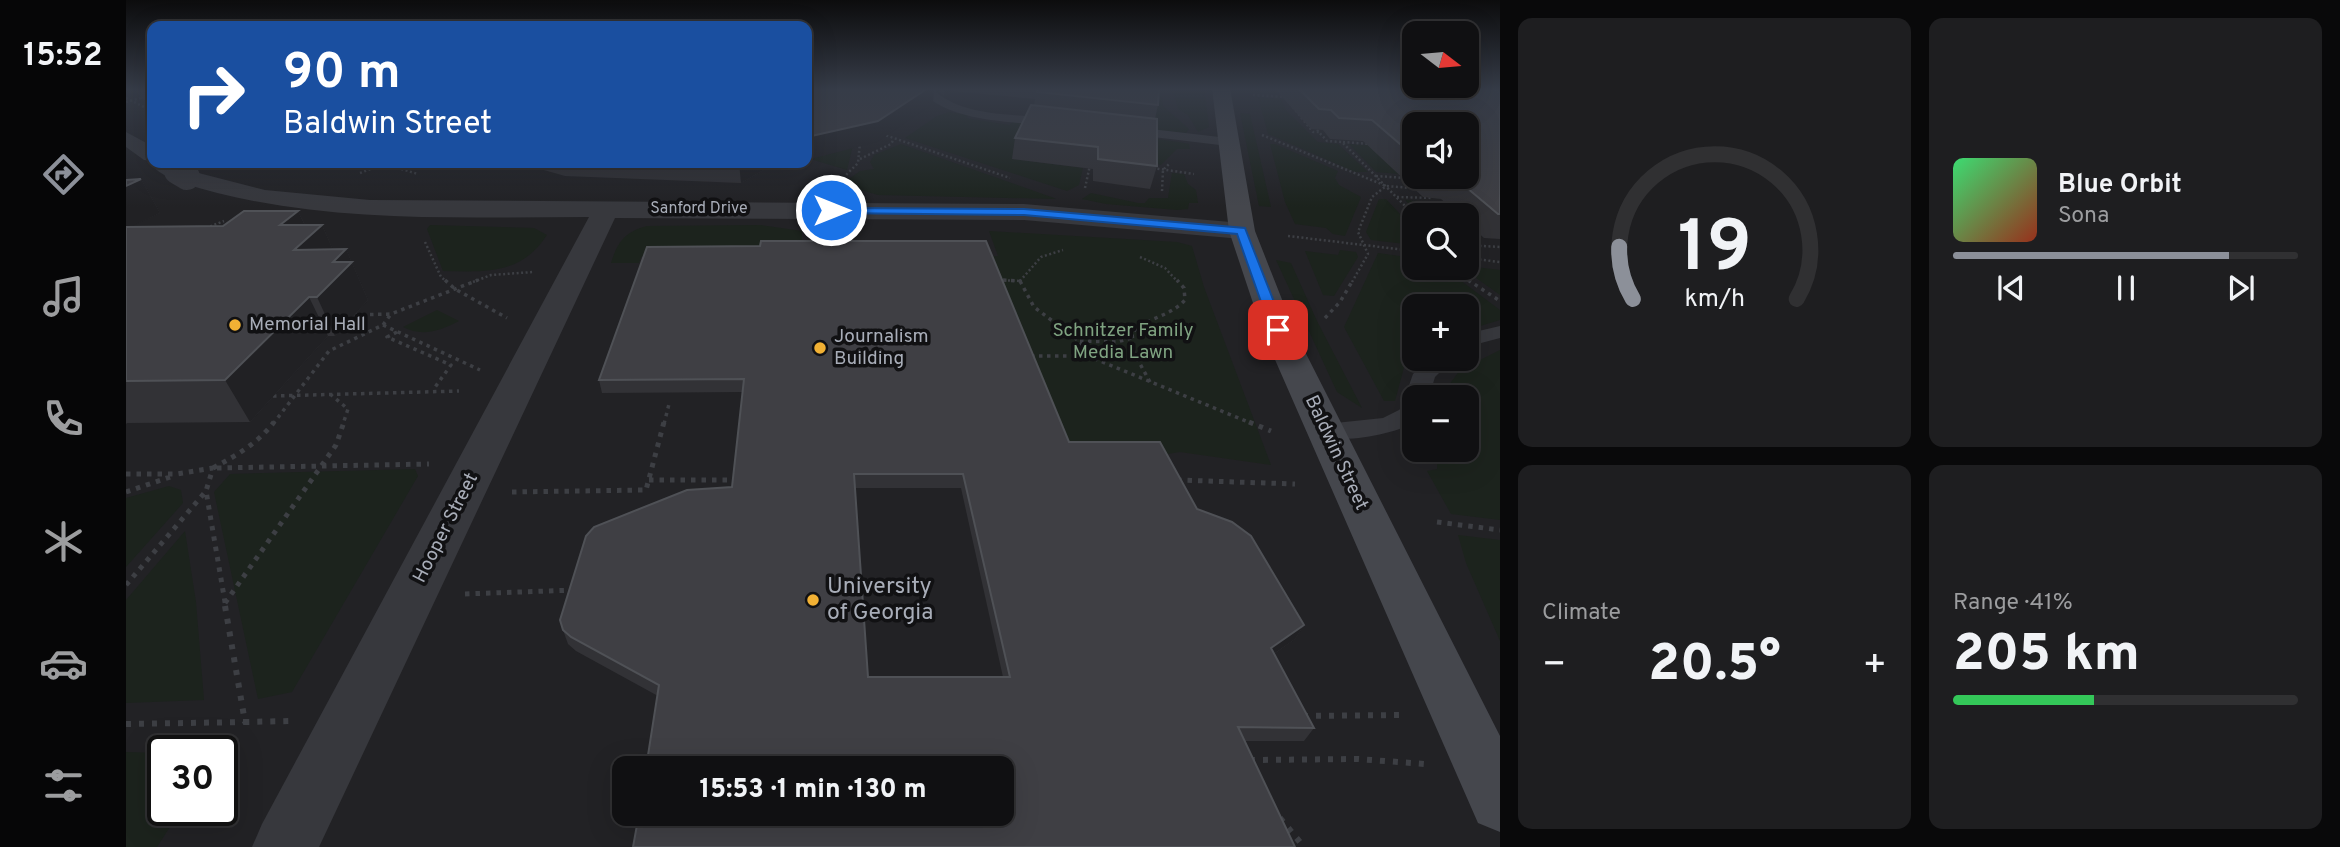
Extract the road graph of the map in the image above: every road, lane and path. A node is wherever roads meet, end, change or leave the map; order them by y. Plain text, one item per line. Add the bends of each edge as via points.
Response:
1 (1111, 128) edge
2 (1226, 128) edge
3 (1308, 128) edge
4 (876, 132) edge
5 (1261, 135) dead end
6 (126, 138) edge
7 (859, 139) edge
8 (894, 139) junction
9 (1228, 142) junction
10 (1342, 142) junction
11 (1370, 144) edge
12 (147, 152) edge
13 (859, 160) junction
14 (1170, 163) dead end
15 (1090, 164) edge
16 (172, 168) edge
17 (374, 168) edge
18 (398, 168) edge
19 (1150, 168) edge
20 (1163, 170) junction
21 (358, 174) dead end
22 (1194, 174) dead end
23 (1005, 176) dead end
24 (1376, 176) junction
25 (428, 177) dead end
26 (1402, 177) edge
27 (838, 182) dead end
28 (1386, 186) junction
29 (1402, 187) edge
30 (1085, 188) dead end
31 (1396, 197) junction
32 (1161, 198) dead end
33 (1433, 198) dead end
34 (1402, 203) edge
35 (607, 208) junction
36 (233, 218) edge
37 (201, 229) edge
38 (1242, 231) junction
39 (422, 232) dead end
40 (1287, 236) dead end
41 (1364, 245) junction
42 (1479, 246) edge
43 (1500, 247) edge
44 (1072, 249) dead end
45 (1402, 250) edge
46 (1131, 254) dead end
47 (1479, 260) edge
48 (1500, 262) edge
49 (996, 270) edge
50 (544, 272) dead end
51 (1468, 280) edge
52 (1020, 281) junction
53 (455, 289) junction
54 (1500, 301) edge
55 (391, 314) junction
56 (354, 315) dead end
57 (507, 318) dead end
58 (1325, 318) dead end
59 (383, 325) junction
60 (397, 332) junction
61 (1500, 332) edge
62 (1131, 338) junction
63 (1479, 338) edge
64 (1080, 341) junction
65 (1026, 356) edge
66 (1088, 356) junction
67 (487, 373) dead end
68 (1150, 382) junction
69 (433, 391) junction
70 (459, 391) dead end
71 (330, 394) junction
72 (295, 395) junction
73 (273, 396) dead end
74 (669, 404) dead end
75 (1402, 420) edge
76 (1271, 430) dead end
77 (1325, 430) junction
78 (436, 464) dead end
79 (321, 466) junction
80 (213, 468) junction
81 (126, 474) edge
82 (177, 474) junction
83 (649, 480) junction
84 (749, 480) edge
85 (1169, 480) edge
86 (1295, 484) dead end
87 (206, 491) junction
88 (126, 492) edge
89 (510, 492) dead end
90 (1437, 522) dead end
91 (1500, 530) edge
92 (126, 585) edge
93 (578, 590) edge
94 (453, 594) dead end
95 (225, 603) junction
96 (1408, 715) dead end
97 (1291, 716) edge
98 (294, 721) dead end
99 (244, 722) junction
100 (126, 724) edge
101 (1430, 765) dead end
102 (1256, 771) edge
103 (1500, 801) edge
104 (1274, 807) edge
105 (285, 847) edge
106 (1304, 847) edge

1 - 9 lane
2 - 9 street, Baldwin Street
3 - 10 path via 1328,141
4 - 8 path
5 - 28 path
6 - 12 street
7 - 13 path
8 - 13 path
8 - 23 path
9 - 38 street, Baldwin Street
10 - 11 path
10 - 24 path
13 - 27 path
14 - 20 path
15 - 30 path
16 - 35 street, Sanford Drive, bridge via 208,184 282,201 332,206
17 - 21 path
18 - 25 path
19 - 20 path
20 - 22 path
20 - 32 path
24 - 26 path
24 - 28 path
28 - 29 path
28 - 31 path
28 - 41 path via 1372,197 1358,232
31 - 33 path
31 - 34 path
35 - 38 street, Sanford Drive via 1024,212
35 - 105 street, Hooper Street
36 - 37 path
38 - 77 street, Baldwin Street via 1278,330
39 - 53 path via 441,277
40 - 41 path
41 - 45 path
41 - 58 path via 1368,254 1340,302
42 - 43 path
44 - 52 path via 1041,257
46 - 62 path via 1178,279 1185,300 1173,313 1138,326
47 - 48 path
49 - 52 path via 998,280
50 - 53 path via 491,275
51 - 54 path
52 - 64 path via 1034,307
53 - 55 path
53 - 57 path
55 - 56 path
55 - 59 path
59 - 60 path
59 - 72 path via 329,351
60 - 67 path
60 - 69 path via 387,337 452,365
61 - 63 lane
62 - 64 path
62 - 68 path
64 - 66 path
65 - 66 path
66 - 68 path
68 - 76 path
69 - 70 path
69 - 71 path
71 - 72 path
71 - 79 path via 348,409 336,445
72 - 73 path
72 - 80 path via 262,438
74 - 83 path
75 - 77 lane via 1384,426
77 - 103 street, Baldwin Street
78 - 79 path
79 - 80 path
79 - 95 path
80 - 82 path
80 - 87 path
81 - 82 path
82 - 88 path
83 - 84 path
83 - 89 path via 646,490
85 - 86 path
87 - 92 path
87 - 95 path
90 - 91 path
93 - 94 path
95 - 99 path
96 - 97 path
98 - 99 path
99 - 100 path
101 - 102 path via 1358,759 1250,759
104 - 106 path

